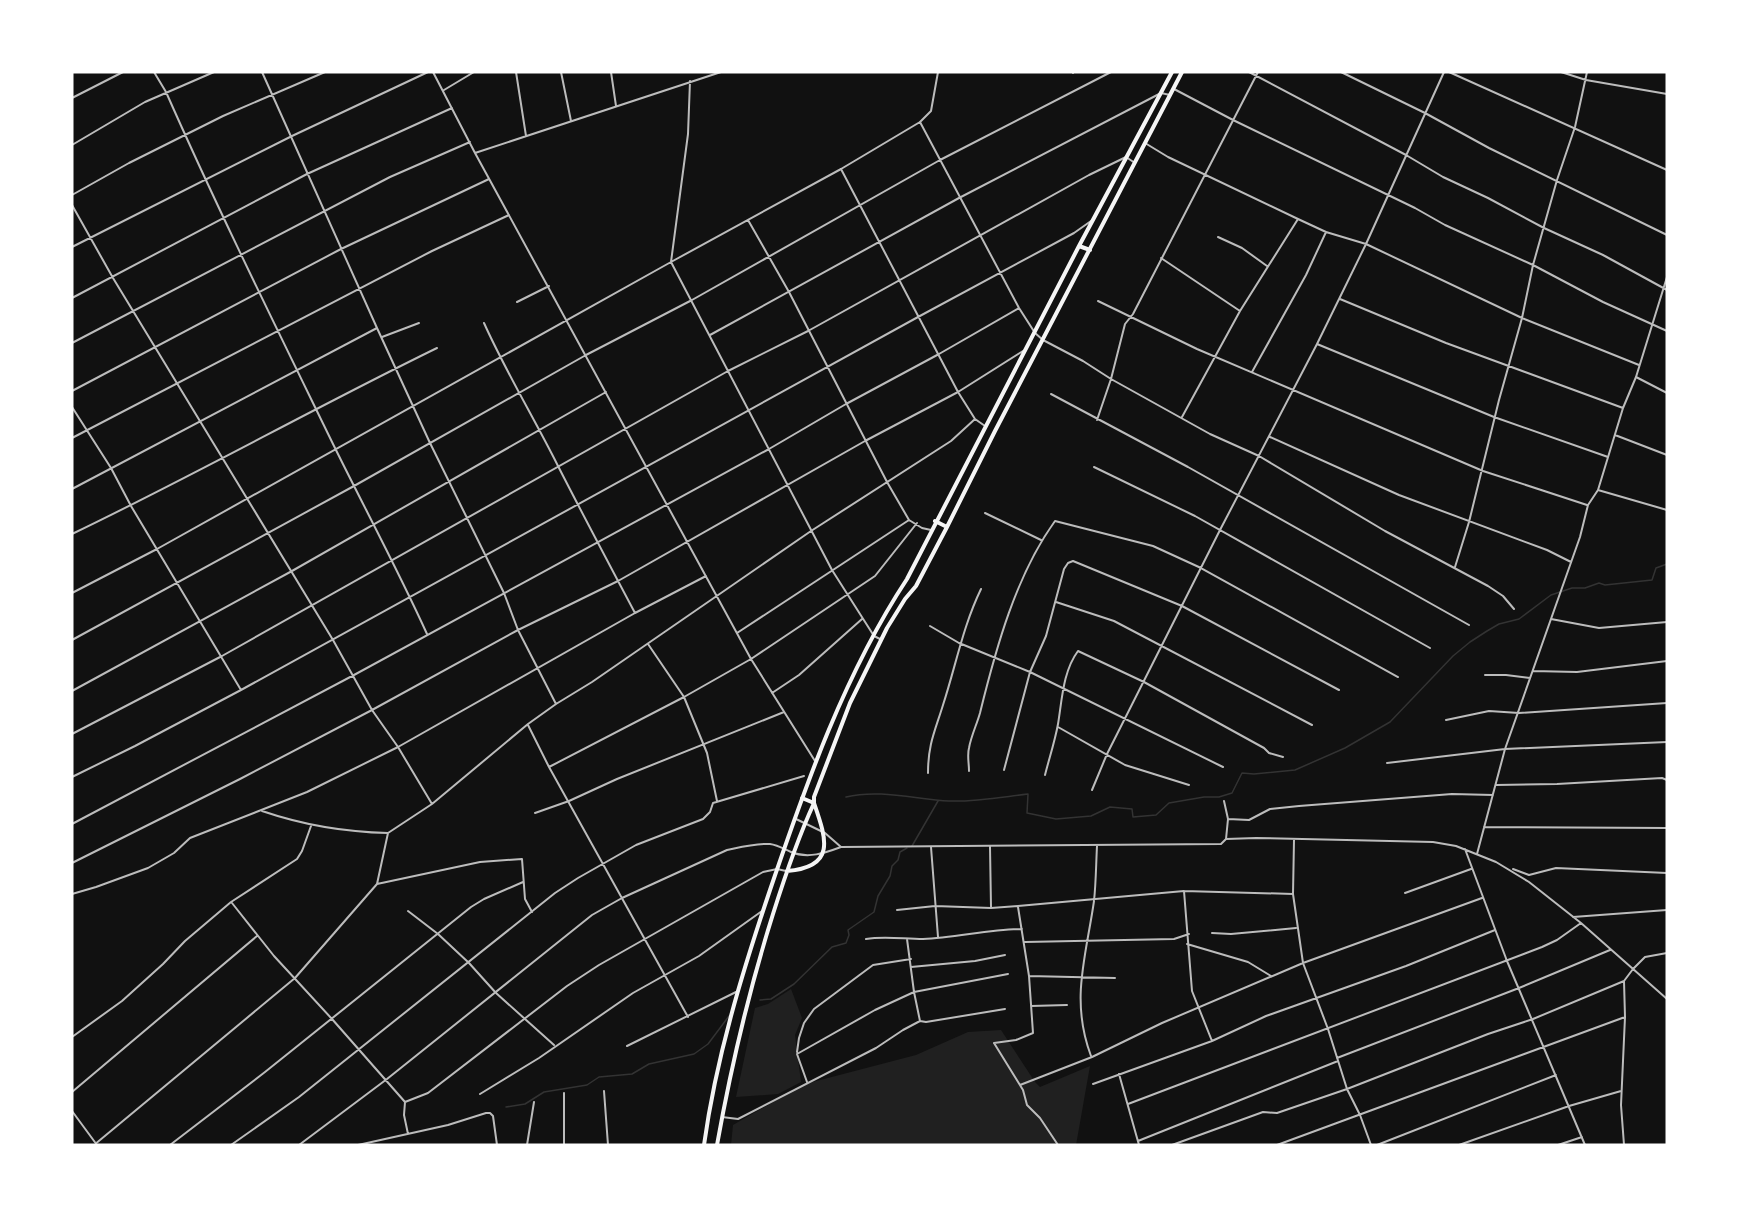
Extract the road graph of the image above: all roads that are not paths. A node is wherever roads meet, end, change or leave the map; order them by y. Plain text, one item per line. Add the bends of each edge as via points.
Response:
1 (123, 72) edge
2 (154, 72) edge
3 (214, 72) edge
4 (262, 72) edge
5 (325, 72) edge
6 (428, 72) edge
7 (433, 72) edge
8 (474, 72) edge
9 (516, 72) edge
10 (561, 72) edge
11 (611, 72) edge
12 (699, 72) edge
13 (721, 72) edge
14 (938, 72) edge
15 (1111, 72) edge
16 (1172, 72) edge
17 (1182, 72) edge
18 (1249, 72) edge
19 (1258, 72) edge
20 (1341, 72) edge
21 (1444, 72) edge
22 (1449, 72) edge
23 (1561, 72) edge
24 (1587, 72) edge
25 (1257, 76) junction
26 (700, 78) junction
27 (1586, 80) junction
28 (690, 81) junction
29 (1174, 89) junction
30 (444, 90) junction
31 (166, 92) junction
32 (1161, 93) junction
33 (1667, 94) edge
34 (273, 95) junction
35 (1170, 95) junction
36 (72, 98) edge
37 (616, 106) junction
38 (452, 108) junction
39 (1425, 113) junction
40 (1233, 120) junction
41 (571, 121) junction
42 (920, 122) junction
43 (1575, 127) junction
44 (185, 135) junction
45 (292, 136) junction
46 (526, 136) junction
47 (470, 142) junction
48 (1145, 143) junction
49 (72, 145) edge
50 (475, 153) junction
51 (1406, 155) junction
52 (1126, 157) junction
53 (940, 160) junction
54 (1135, 162) junction
55 (841, 169) junction
56 (1667, 170) edge
57 (307, 174) junction
58 (1206, 174) junction
59 (206, 178) junction
60 (489, 179) junction
61 (1557, 180) junction
62 (72, 195) edge
63 (1387, 195) junction
64 (959, 198) junction
65 (860, 204) junction
66 (72, 205) edge
67 (324, 212) junction
68 (509, 215) junction
69 (224, 217) junction
70 (1094, 219) junction
71 (1298, 219) junction
72 (748, 220) junction
73 (1544, 228) junction
74 (1326, 232) junction
75 (1667, 235) edge
76 (980, 236) junction
77 (1218, 237) dead end
78 (90, 238) junction
79 (879, 241) junction
80 (1366, 244) junction
81 (1079, 246) junction
82 (72, 247) edge
83 (341, 249) junction
84 (1090, 250) junction
85 (241, 254) junction
86 (769, 256) junction
87 (1161, 258) junction
88 (671, 262) junction
89 (1533, 265) junction
90 (1267, 266) junction
91 (999, 273) junction
92 (1667, 277) edge
93 (113, 278) junction
94 (900, 281) junction
95 (549, 286) junction
96 (360, 289) junction
97 (1665, 289) edge
98 (260, 291) junction
99 (789, 292) junction
100 (72, 298) edge
101 (1340, 299) junction
102 (692, 300) junction
103 (1098, 301) dead end
104 (517, 302) dead end
105 (1019, 308) junction
106 (133, 310) junction
107 (1240, 311) junction
108 (918, 317) junction
109 (1130, 318) junction
110 (1522, 318) junction
111 (568, 321) junction
112 (419, 323) dead end
113 (484, 323) dead end
114 (1652, 324) junction
115 (378, 328) junction
116 (278, 331) junction
117 (808, 331) junction
118 (1667, 331) edge
119 (1035, 333) junction
120 (710, 335) junction
121 (382, 337) junction
122 (1043, 340) junction
123 (72, 343) edge
124 (1317, 344) junction
125 (155, 346) junction
126 (437, 348) dead end
127 (1026, 350) junction
128 (939, 354) junction
129 (586, 355) junction
130 (1215, 357) junction
131 (500, 358) junction
132 (1639, 365) junction
133 (1510, 366) junction
134 (395, 368) junction
135 (827, 368) junction
136 (297, 370) junction
137 (728, 371) junction
138 (1252, 372) junction
139 (1636, 377) junction
140 (1111, 379) junction
141 (178, 384) junction
142 (1293, 389) junction
143 (72, 391) edge
144 (606, 392) junction
145 (958, 392) junction
146 (1667, 393) edge
147 (520, 394) junction
148 (1051, 394) dead end
149 (846, 404) junction
150 (413, 406) junction
151 (72, 407) edge
152 (1623, 408) junction
153 (316, 410) junction
154 (748, 410) junction
155 (1182, 417) junction
156 (1494, 417) junction
157 (975, 419) junction
158 (1097, 420) junction
159 (200, 421) junction
160 (986, 426) junction
161 (626, 429) junction
162 (87, 430) junction
163 (539, 431) junction
164 (1615, 435) junction
165 (1269, 437) junction
166 (72, 438) edge
167 (865, 441) junction
168 (430, 443) junction
169 (335, 449) junction
170 (769, 450) junction
171 (1667, 455) edge
172 (1259, 456) junction
173 (223, 457) junction
174 (1609, 458) junction
175 (559, 467) junction
176 (647, 467) junction
177 (111, 468) junction
178 (1094, 468) dead end
179 (1483, 471) junction
180 (449, 482) junction
181 (887, 482) junction
182 (354, 486) junction
183 (789, 486) junction
184 (72, 489) edge
185 (1598, 490) junction
186 (1239, 495) junction
187 (247, 499) junction
188 (667, 504) junction
189 (577, 505) junction
190 (1588, 505) junction
191 (131, 506) junction
192 (1667, 510) edge
193 (985, 513) dead end
194 (469, 518) junction
195 (909, 520) junction
196 (935, 521) junction
197 (1469, 522) junction
198 (374, 524) junction
199 (917, 524) junction
200 (947, 527) junction
201 (931, 530) junction
202 (1220, 530) junction
203 (811, 531) junction
204 (269, 533) junction
205 (72, 534) edge
206 (1041, 540) junction
207 (687, 541) junction
208 (597, 542) junction
209 (157, 549) junction
210 (487, 556) junction
211 (392, 560) junction
212 (1571, 562) junction
213 (1455, 567) junction
214 (1201, 568) junction
215 (832, 570) junction
216 (292, 571) junction
217 (706, 576) junction
218 (618, 581) junction
219 (178, 582) junction
220 (981, 589) dead end
221 (504, 593) junction
222 (72, 594) edge
223 (846, 594) junction
224 (410, 597) junction
225 (718, 597) junction
226 (1056, 602) junction
227 (311, 605) junction
228 (1182, 606) junction
229 (1514, 609) dead end
230 (635, 613) junction
231 (862, 619) junction
232 (1551, 619) junction
233 (200, 620) junction
234 (1667, 622) edge
235 (1469, 625) dead end
236 (930, 626) dead end
237 (518, 630) junction
238 (737, 633) junction
239 (427, 634) junction
240 (874, 636) junction
241 (72, 640) edge
242 (333, 640) junction
243 (881, 640) junction
244 (959, 643) junction
245 (648, 644) junction
246 (1163, 645) junction
247 (1430, 648) dead end
248 (222, 656) junction
249 (994, 656) junction
250 (751, 659) junction
251 (1667, 660) edge
252 (537, 669) junction
253 (1532, 671) junction
254 (1030, 672) junction
255 (354, 675) junction
256 (1485, 675) dead end
257 (1398, 677) dead end
258 (1530, 678) junction
259 (1144, 682) junction
260 (1063, 688) junction
261 (241, 690) junction
262 (1339, 690) dead end
263 (72, 692) edge
264 (772, 693) junction
265 (684, 698) junction
266 (1667, 703) edge
267 (556, 704) junction
268 (372, 710) junction
269 (784, 712) junction
270 (1519, 712) junction
271 (1126, 718) junction
272 (1446, 720) dead end
273 (528, 724) junction
274 (1312, 725) dead end
275 (1058, 727) junction
276 (72, 735) edge
277 (1667, 742) edge
278 (703, 744) junction
279 (399, 747) junction
280 (1505, 749) junction
281 (1107, 754) junction
282 (1283, 757) dead end
283 (1387, 763) dead end
284 (816, 764) junction
285 (549, 767) junction
286 (1223, 767) dead end
287 (1004, 770) dead end
288 (969, 771) dead end
289 (928, 773) dead end
290 (804, 776) dead end
291 (1045, 776) dead end
292 (72, 777) edge
293 (1667, 780) edge
294 (1189, 784) dead end
295 (1496, 785) junction
296 (1092, 790) dead end
297 (1493, 795) junction
298 (802, 798) junction
299 (569, 801) junction
300 (1224, 801) dead end
301 (718, 802) junction
302 (814, 803) junction
303 (432, 804) junction
304 (262, 811) junction
305 (535, 813) dead end
306 (794, 818) junction
307 (1228, 819) junction
308 (805, 823) junction
309 (72, 824) edge
310 (311, 826) junction
311 (1484, 827) junction
312 (1667, 828) edge
313 (387, 833) junction
314 (825, 833) junction
315 (1226, 839) junction
316 (1294, 840) junction
317 (1096, 846) junction
318 (841, 847) junction
319 (932, 847) junction
320 (990, 847) junction
321 (784, 848) junction
322 (1465, 849) junction
323 (793, 853) junction
324 (1477, 854) junction
325 (823, 855) junction
326 (72, 863) edge
327 (603, 863) junction
328 (1508, 868) junction
329 (777, 869) junction
330 (1471, 869) junction
331 (786, 871) junction
332 (1667, 873) edge
333 (523, 882) junction
334 (377, 884) junction
335 (1184, 891) junction
336 (1405, 893) dead end
337 (72, 894) edge
338 (1293, 894) junction
339 (622, 898) junction
340 (1482, 898) junction
341 (1094, 899) junction
342 (231, 902) junction
343 (935, 906) junction
344 (1018, 906) junction
345 (991, 908) junction
346 (763, 910) junction
347 (897, 910) dead end
348 (1667, 910) edge
349 (408, 911) dead end
350 (532, 912) junction
351 (1573, 917) junction
352 (1581, 923) junction
353 (1296, 928) junction
354 (1022, 929) junction
355 (1495, 930) junction
356 (1212, 933) dead end
357 (438, 934) junction
358 (1189, 934) junction
359 (257, 936) junction
360 (938, 937) junction
361 (644, 938) junction
362 (866, 939) dead end
363 (907, 939) junction
364 (1088, 939) junction
365 (1024, 942) junction
366 (1187, 944) junction
367 (1611, 950) junction
368 (1667, 953) edge
369 (1005, 955) dead end
370 (911, 959) junction
371 (1507, 961) junction
372 (469, 963) junction
373 (1303, 963) junction
374 (911, 967) junction
375 (1633, 969) junction
376 (1008, 974) dead end
377 (664, 976) junction
378 (1029, 976) junction
379 (1081, 976) junction
380 (1271, 976) junction
381 (294, 978) junction
382 (1114, 978) dead end
383 (1624, 981) junction
384 (1519, 988) junction
385 (739, 991) junction
386 (914, 992) junction
387 (496, 993) junction
388 (1317, 998) junction
389 (1667, 999) edge
390 (1067, 1005) dead end
391 (1031, 1006) junction
392 (1199, 1007) junction
393 (1005, 1009) dead end
394 (688, 1017) junction
395 (1625, 1017) junction
396 (524, 1018) junction
397 (332, 1019) junction
398 (1533, 1019) junction
399 (920, 1021) junction
400 (1328, 1029) junction
401 (72, 1036) edge
402 (1212, 1041) junction
403 (555, 1045) junction
404 (627, 1046) dead end
405 (1544, 1047) junction
406 (358, 1050) junction
407 (797, 1054) junction
408 (1092, 1057) junction
409 (1337, 1060) junction
410 (1119, 1074) junction
411 (1556, 1075) junction
412 (387, 1079) junction
413 (807, 1083) junction
414 (1093, 1084) dead end
415 (1020, 1085) junction
416 (1347, 1089) junction
417 (1622, 1090) junction
418 (604, 1091) dead end
419 (72, 1092) edge
420 (564, 1093) dead end
421 (480, 1094) dead end
422 (405, 1102) junction
423 (534, 1102) dead end
424 (1128, 1104) junction
425 (1569, 1106) junction
426 (72, 1111) edge
427 (1360, 1115) junction
428 (722, 1117) junction
429 (408, 1134) junction
430 (1582, 1137) junction
431 (1138, 1143) edge
432 (96, 1144) edge
433 (170, 1145) edge
434 (231, 1145) edge
435 (299, 1145) edge
436 (358, 1145) edge
437 (497, 1145) edge
438 (527, 1145) edge
439 (564, 1145) edge
440 (608, 1145) edge
441 (704, 1145) edge
442 (717, 1145) edge
443 (1058, 1145) edge
444 (1172, 1145) edge
445 (1276, 1145) edge
446 (1371, 1145) edge
447 (1377, 1145) edge
448 (1459, 1145) edge
449 (1558, 1145) edge
450 (1585, 1145) edge
451 (1624, 1145) edge

1 - 36 street
2 - 31 street
3 - 31 street
4 - 34 street
5 - 34 street
6 - 45 street
7 - 30 street
8 - 30 street
9 - 46 street
10 - 41 street
11 - 37 street
12 - 26 street
13 - 26 street
14 - 42 street via 932,111
15 - 53 street
16 - 32 highway
17 - 29 highway
18 - 25 street
19 - 25 street
20 - 39 street
21 - 39 street
22 - 43 street
23 - 27 street
24 - 27 street
25 - 40 street
25 - 51 street
26 - 28 street
27 - 33 street
27 - 43 street
28 - 37 street
28 - 88 street via 688,134
29 - 35 highway
29 - 40 street
30 - 38 street
31 - 44 street
31 - 49 street
32 - 35 street
32 - 52 highway
32 - 64 street
34 - 44 street
34 - 45 street
35 - 48 highway
37 - 41 street
38 - 47 street
38 - 57 street
39 - 51 street
39 - 61 street
40 - 58 street
40 - 63 street
41 - 46 street
42 - 53 street
42 - 55 street
43 - 56 street
43 - 61 street
44 - 59 street
44 - 62 street
45 - 57 street
45 - 59 street
46 - 50 street
47 - 50 street
47 - 67 street via 390,177
48 - 54 highway
48 - 58 street
50 - 60 street
51 - 63 street
51 - 73 street
52 - 54 street
52 - 70 highway
52 - 76 street
53 - 64 street
53 - 65 street
54 - 84 highway
55 - 65 street
55 - 72 street
57 - 67 street
57 - 69 street
58 - 71 street
58 - 87 street
59 - 69 street
59 - 78 street
60 - 68 street
60 - 83 street
61 - 73 street
61 - 75 street
63 - 80 street
63 - 89 street
64 - 76 street
64 - 79 street
65 - 79 street
65 - 86 street
66 - 78 street
67 - 83 street
67 - 85 street
68 - 95 street
68 - 96 street
69 - 85 street
69 - 93 street
70 - 81 highway
70 - 91 street
71 - 74 street
71 - 90 street
72 - 86 street
72 - 88 street
73 - 89 street
73 - 97 street
74 - 80 street
74 - 138 street
76 - 91 street
76 - 94 street
77 - 90 street
78 - 82 street
78 - 93 street
79 - 94 street
79 - 99 street
80 - 101 street
80 - 110 street
81 - 84 highway
81 - 119 highway
83 - 96 street
83 - 98 street
84 - 122 highway
85 - 98 street
85 - 106 street
86 - 99 street
86 - 102 street
87 - 107 street
87 - 109 street
88 - 102 street
88 - 111 street
89 - 110 street
89 - 114 street
90 - 107 street
91 - 105 street
91 - 108 street
92 - 97 street
93 - 100 street
93 - 106 street
94 - 108 street
94 - 117 street
95 - 104 street
95 - 111 street
96 - 115 street
96 - 116 street
97 - 114 street
98 - 116 street
98 - 125 street
99 - 117 street
99 - 120 street
101 - 124 street
101 - 133 street
102 - 120 street
102 - 129 street
103 - 109 street
105 - 119 street
105 - 128 street
106 - 123 street
106 - 125 street
107 - 130 street
108 - 128 street
108 - 135 street
109 - 130 street
109 - 140 street via 1123,330
110 - 132 street
110 - 133 street
111 - 129 street
111 - 131 street
112 - 121 street
113 - 131 street
114 - 118 street
114 - 132 street
115 - 121 street
115 - 136 street
116 - 136 street
116 - 141 street
117 - 135 street
117 - 137 street
119 - 122 street
119 - 127 highway
120 - 137 street
121 - 134 street
122 - 140 street
122 - 200 highway
124 - 142 street
124 - 156 street
125 - 141 street
125 - 143 street
126 - 134 street
127 - 145 street
127 - 160 highway
128 - 145 street
128 - 149 street
129 - 144 street
129 - 147 street
130 - 138 street
130 - 155 street
131 - 147 street
131 - 150 street
132 - 139 street
133 - 152 street
133 - 156 street
134 - 150 street
134 - 153 street
135 - 149 street
135 - 154 street
136 - 153 street
136 - 159 street
137 - 154 street
137 - 161 street
138 - 142 street
139 - 146 street
139 - 152 street
140 - 155 street
140 - 158 street
141 - 159 street
141 - 162 street
142 - 165 street
142 - 179 street
144 - 161 street
144 - 163 street
145 - 157 street
145 - 167 street
147 - 163 street
147 - 168 street
148 - 158 street
149 - 167 street
149 - 170 street
150 - 168 street
150 - 169 street
151 - 162 street
152 - 164 street
153 - 169 street
153 - 173 street
154 - 170 street
154 - 176 street
155 - 172 street
156 - 174 street
156 - 179 street
157 - 160 street
157 - 181 street via 951,441
158 - 186 street
159 - 173 street
159 - 177 street
160 - 196 highway
161 - 175 street
161 - 176 street
162 - 166 street
162 - 177 street
163 - 175 street
163 - 180 street
164 - 171 street
164 - 174 street
165 - 172 street
165 - 197 street
167 - 181 street
167 - 183 street
168 - 180 street
168 - 182 street
169 - 182 street
169 - 187 street
170 - 183 street
170 - 188 street
172 - 186 street
172 - 213 street via 1385,531
173 - 187 street
173 - 191 street
174 - 185 street
175 - 189 street
175 - 194 street
176 - 188 street
176 - 189 street
177 - 184 street
177 - 191 street
178 - 202 street
179 - 190 street
179 - 197 street
180 - 194 street
180 - 198 street
181 - 195 street
181 - 203 street
182 - 198 street
182 - 204 street
183 - 203 street
183 - 207 street
185 - 190 street
185 - 192 street
186 - 202 street
186 - 235 street
187 - 204 street
187 - 209 street
188 - 207 street
188 - 208 street
189 - 208 street
189 - 210 street
190 - 212 street
191 - 205 street
191 - 209 street
193 - 206 street
194 - 210 street
194 - 211 street
195 - 199 street
195 - 215 street
196 - 200 highway
196 - 201 highway
197 - 212 street
197 - 213 street
198 - 211 street
198 - 216 street
199 - 201 street
199 - 223 street via 875,576
200 - 243 highway
201 - 240 highway
202 - 214 street
202 - 247 street
203 - 215 street
203 - 225 street
204 - 216 street
204 - 219 street
206 - 214 street via 1055,521 1153,546
206 - 249 street
207 - 217 street
207 - 218 street
208 - 218 street
208 - 221 street
209 - 219 street
209 - 222 street
210 - 221 street
210 - 224 street
211 - 224 street
211 - 227 street
212 - 232 street
213 - 229 street via 1503,596
214 - 228 street
214 - 257 street
215 - 223 street
215 - 238 street
216 - 227 street
216 - 233 street
217 - 225 street
217 - 230 street
218 - 230 street
218 - 237 street
219 - 233 street
219 - 241 street
220 - 244 street
221 - 237 street
221 - 239 street
223 - 231 street
223 - 250 street
224 - 239 street
224 - 242 street
225 - 238 street
225 - 245 street
226 - 228 street via 1064,569 1073,561
226 - 246 street via 1114,621
226 - 254 street
227 - 242 street
227 - 248 street
228 - 246 street
228 - 262 street
230 - 252 street
231 - 240 street
231 - 264 street via 799,675
232 - 234 street via 1599,628
232 - 253 street
233 - 248 street
233 - 263 street
236 - 244 street
237 - 252 street
237 - 268 street
238 - 250 street
239 - 255 street
240 - 243 street
240 - 284 highway
242 - 255 street
242 - 261 street
243 - 302 highway via 850,703
244 - 249 street
244 - 289 street via 932,736
245 - 265 street
245 - 267 street
246 - 259 street
246 - 274 street
248 - 261 street
248 - 276 street
249 - 254 street
249 - 288 street via 969,748
250 - 264 street
250 - 265 street
251 - 253 street via 1577,672
252 - 267 street
252 - 279 street
253 - 258 street
254 - 260 street
254 - 287 street
255 - 268 street
255 - 309 street
256 - 258 street
258 - 270 street
259 - 260 street via 1078,651
259 - 271 street
259 - 282 street via 1269,753
260 - 271 street
260 - 275 street
261 - 292 street
264 - 269 street
265 - 278 street
265 - 285 street
266 - 270 street
267 - 273 street
268 - 279 street
268 - 326 street
269 - 278 street
269 - 284 street
270 - 272 street via 1490,711
270 - 280 street
271 - 281 street
271 - 286 street
273 - 285 street
273 - 303 street
275 - 281 street
275 - 291 street
277 - 280 street
278 - 299 street
278 - 301 street
279 - 303 street
279 - 304 street
280 - 283 street
280 - 295 street
281 - 294 street via 1125,765
281 - 296 street
284 - 298 highway
285 - 299 street
290 - 301 street
293 - 295 street
295 - 297 street
297 - 307 street via 1452,794 1270,809 1249,820
297 - 311 street
298 - 302 highway
298 - 306 highway
299 - 305 street
299 - 327 street
300 - 307 street
301 - 327 street via 712,804 703,819 636,845
302 - 308 highway
302 - 314 highway
303 - 313 street
304 - 310 street
304 - 337 street via 190,838 160,863 133,875
306 - 308 street
306 - 321 highway
307 - 315 street
308 - 314 street
308 - 323 highway
310 - 313 street
310 - 342 street via 297,859
311 - 312 street
311 - 324 street
313 - 334 street
314 - 318 street
314 - 325 highway
315 - 316 street
315 - 317 street via 1221,844
316 - 322 street via 1433,842
316 - 338 street
317 - 320 street
317 - 341 street
318 - 319 street
318 - 325 street
319 - 320 street
319 - 343 street
320 - 345 street
321 - 323 street
321 - 329 highway
321 - 339 street via 769,844 727,850
322 - 324 street
322 - 330 street
323 - 325 street
323 - 331 highway
324 - 328 street
325 - 331 highway via 806,867
327 - 339 street
327 - 350 street
328 - 332 street via 1529,875 1556,868
328 - 351 street
329 - 331 street
329 - 346 highway
329 - 361 street via 752,878
330 - 336 street
330 - 340 street
331 - 428 highway via 750,993
333 - 334 street via 523,861 519,858 480,862
333 - 350 street
333 - 357 street via 478,903
334 - 381 street
335 - 338 street
335 - 341 street
335 - 358 street
338 - 353 street
339 - 361 street
339 - 387 street via 592,915
340 - 355 street
340 - 373 street
341 - 344 street
341 - 364 street
342 - 359 street
342 - 401 street via 128,995
343 - 345 street
343 - 347 street
343 - 360 street
344 - 345 street
344 - 354 street
346 - 377 street
346 - 385 highway
348 - 351 street
349 - 357 street
350 - 372 street
351 - 352 street
352 - 367 street
352 - 371 street via 1557,940
353 - 356 street
353 - 373 street
354 - 360 street
354 - 365 street
355 - 371 street
355 - 388 street
357 - 372 street
357 - 397 street
358 - 364 street via 1174,939
358 - 366 street
359 - 381 street
359 - 419 street
360 - 363 street
361 - 377 street
361 - 396 street via 583,975
362 - 363 street
363 - 370 street
364 - 365 street
364 - 379 street
365 - 378 street
366 - 380 street via 1248,962
366 - 392 street via 1192,991
367 - 375 street
367 - 384 street
368 - 375 street via 1645,957
369 - 374 street
370 - 374 street
370 - 407 street via 873,965 814,1009 804,1023
371 - 384 street
371 - 400 street
372 - 387 street
372 - 406 street
373 - 380 street
373 - 388 street
374 - 386 street
375 - 383 street
375 - 389 street
376 - 386 street
377 - 394 street
377 - 403 street
378 - 379 street
378 - 391 street
379 - 382 street
379 - 408 street via 1084,1035
380 - 392 street
381 - 397 street
381 - 432 street
383 - 395 street
383 - 398 street
384 - 398 street
384 - 409 street
385 - 394 street
385 - 441 highway via 726,1032
386 - 399 street
386 - 407 street
387 - 396 street
387 - 412 street
388 - 400 street
388 - 402 street
390 - 391 street
391 - 415 street via 1034,1033 994,1043
392 - 402 street
392 - 408 street
393 - 399 street
394 - 404 street
395 - 405 street
395 - 417 street
396 - 403 street
396 - 422 street via 428,1093
397 - 406 street
397 - 433 street
398 - 405 street
398 - 416 street
399 - 413 street
400 - 409 street
400 - 424 street
402 - 410 street
403 - 421 street
405 - 411 street
405 - 427 street
406 - 412 street
406 - 434 street
407 - 413 street
408 - 415 street
409 - 416 street
409 - 431 street
410 - 414 street
410 - 424 street
411 - 425 street
411 - 447 street
412 - 422 street
412 - 435 street
413 - 428 street via 738,1119
415 - 443 street via 1027,1105
416 - 427 street
416 - 444 street via 1277,1113 1256,1114
417 - 425 street
417 - 451 street
418 - 440 street
420 - 439 street
422 - 429 street
423 - 438 street
424 - 431 street
425 - 430 street
425 - 448 street
426 - 432 street
427 - 445 street
427 - 446 street
428 - 442 highway
429 - 436 street
429 - 437 street via 490,1113
430 - 449 street
430 - 450 street

